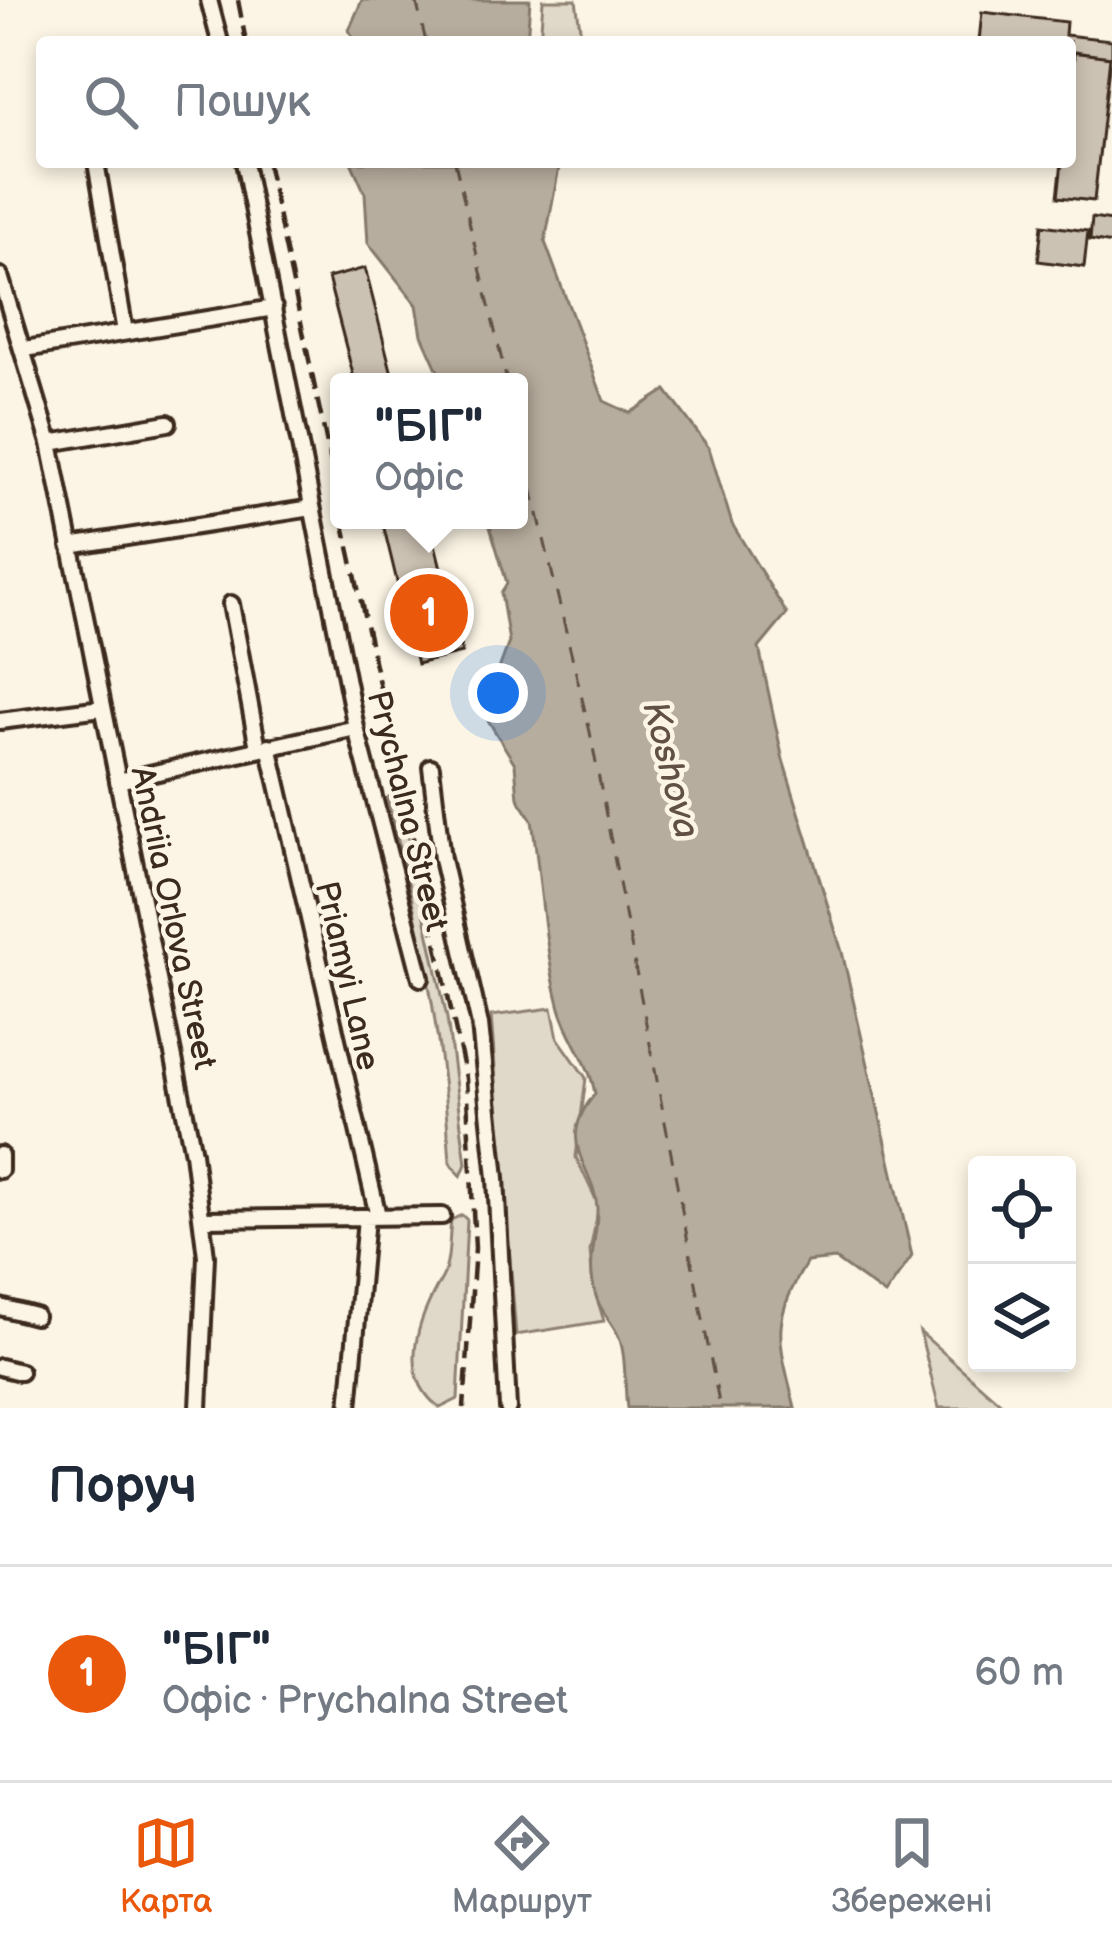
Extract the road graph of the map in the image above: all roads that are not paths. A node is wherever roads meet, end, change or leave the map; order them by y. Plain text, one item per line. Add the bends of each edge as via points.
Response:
1 (208, 0) edge
2 (218, 36) edge
3 (97, 168) edge
4 (245, 168) edge
5 (0, 276) edge
6 (274, 308) junction
7 (125, 332) junction
8 (26, 350) junction
9 (168, 423) dead end
10 (50, 443) junction
11 (313, 508) junction
12 (70, 546) junction
13 (231, 604) dead end
14 (102, 708) junction
15 (0, 721) edge
16 (356, 728) junction
17 (263, 747) junction
18 (431, 767) dead end
19 (118, 781) junction
20 (421, 978) dead end
21 (0, 1155) edge
22 (0, 1170) edge
23 (442, 1216) dead end
24 (372, 1217) junction
25 (205, 1219) junction
26 (0, 1306) edge
27 (35, 1316) dead end
28 (0, 1367) edge
29 (20, 1372) dead end
30 (199, 1408) edge
31 (349, 1408) edge
32 (508, 1408) edge

1 - 2 street
3 - 7 street
4 - 6 street, Prychalna Street
5 - 8 street, Andriia Orlova Street
6 - 7 street
6 - 11 street, Prychalna Street
7 - 8 street
8 - 10 street, Andriia Orlova Street
9 - 10 street
10 - 12 street, Andriia Orlova Street
11 - 12 street
11 - 16 street, Prychalna Street
12 - 14 street, Andriia Orlova Street
13 - 17 street, Priamyi Lane
14 - 15 street
14 - 19 street, Andriia Orlova Street
16 - 17 street
16 - 20 street, Prychalna Street
17 - 19 street
17 - 24 street, Priamyi Lane
18 - 32 street via 442,860 480,1025
19 - 25 street, Andriia Orlova Street
21 - 22 street
23 - 24 street
24 - 25 street
24 - 31 street, Priamyi Lane
25 - 30 street, Andriia Orlova Street
26 - 27 street
28 - 29 street

